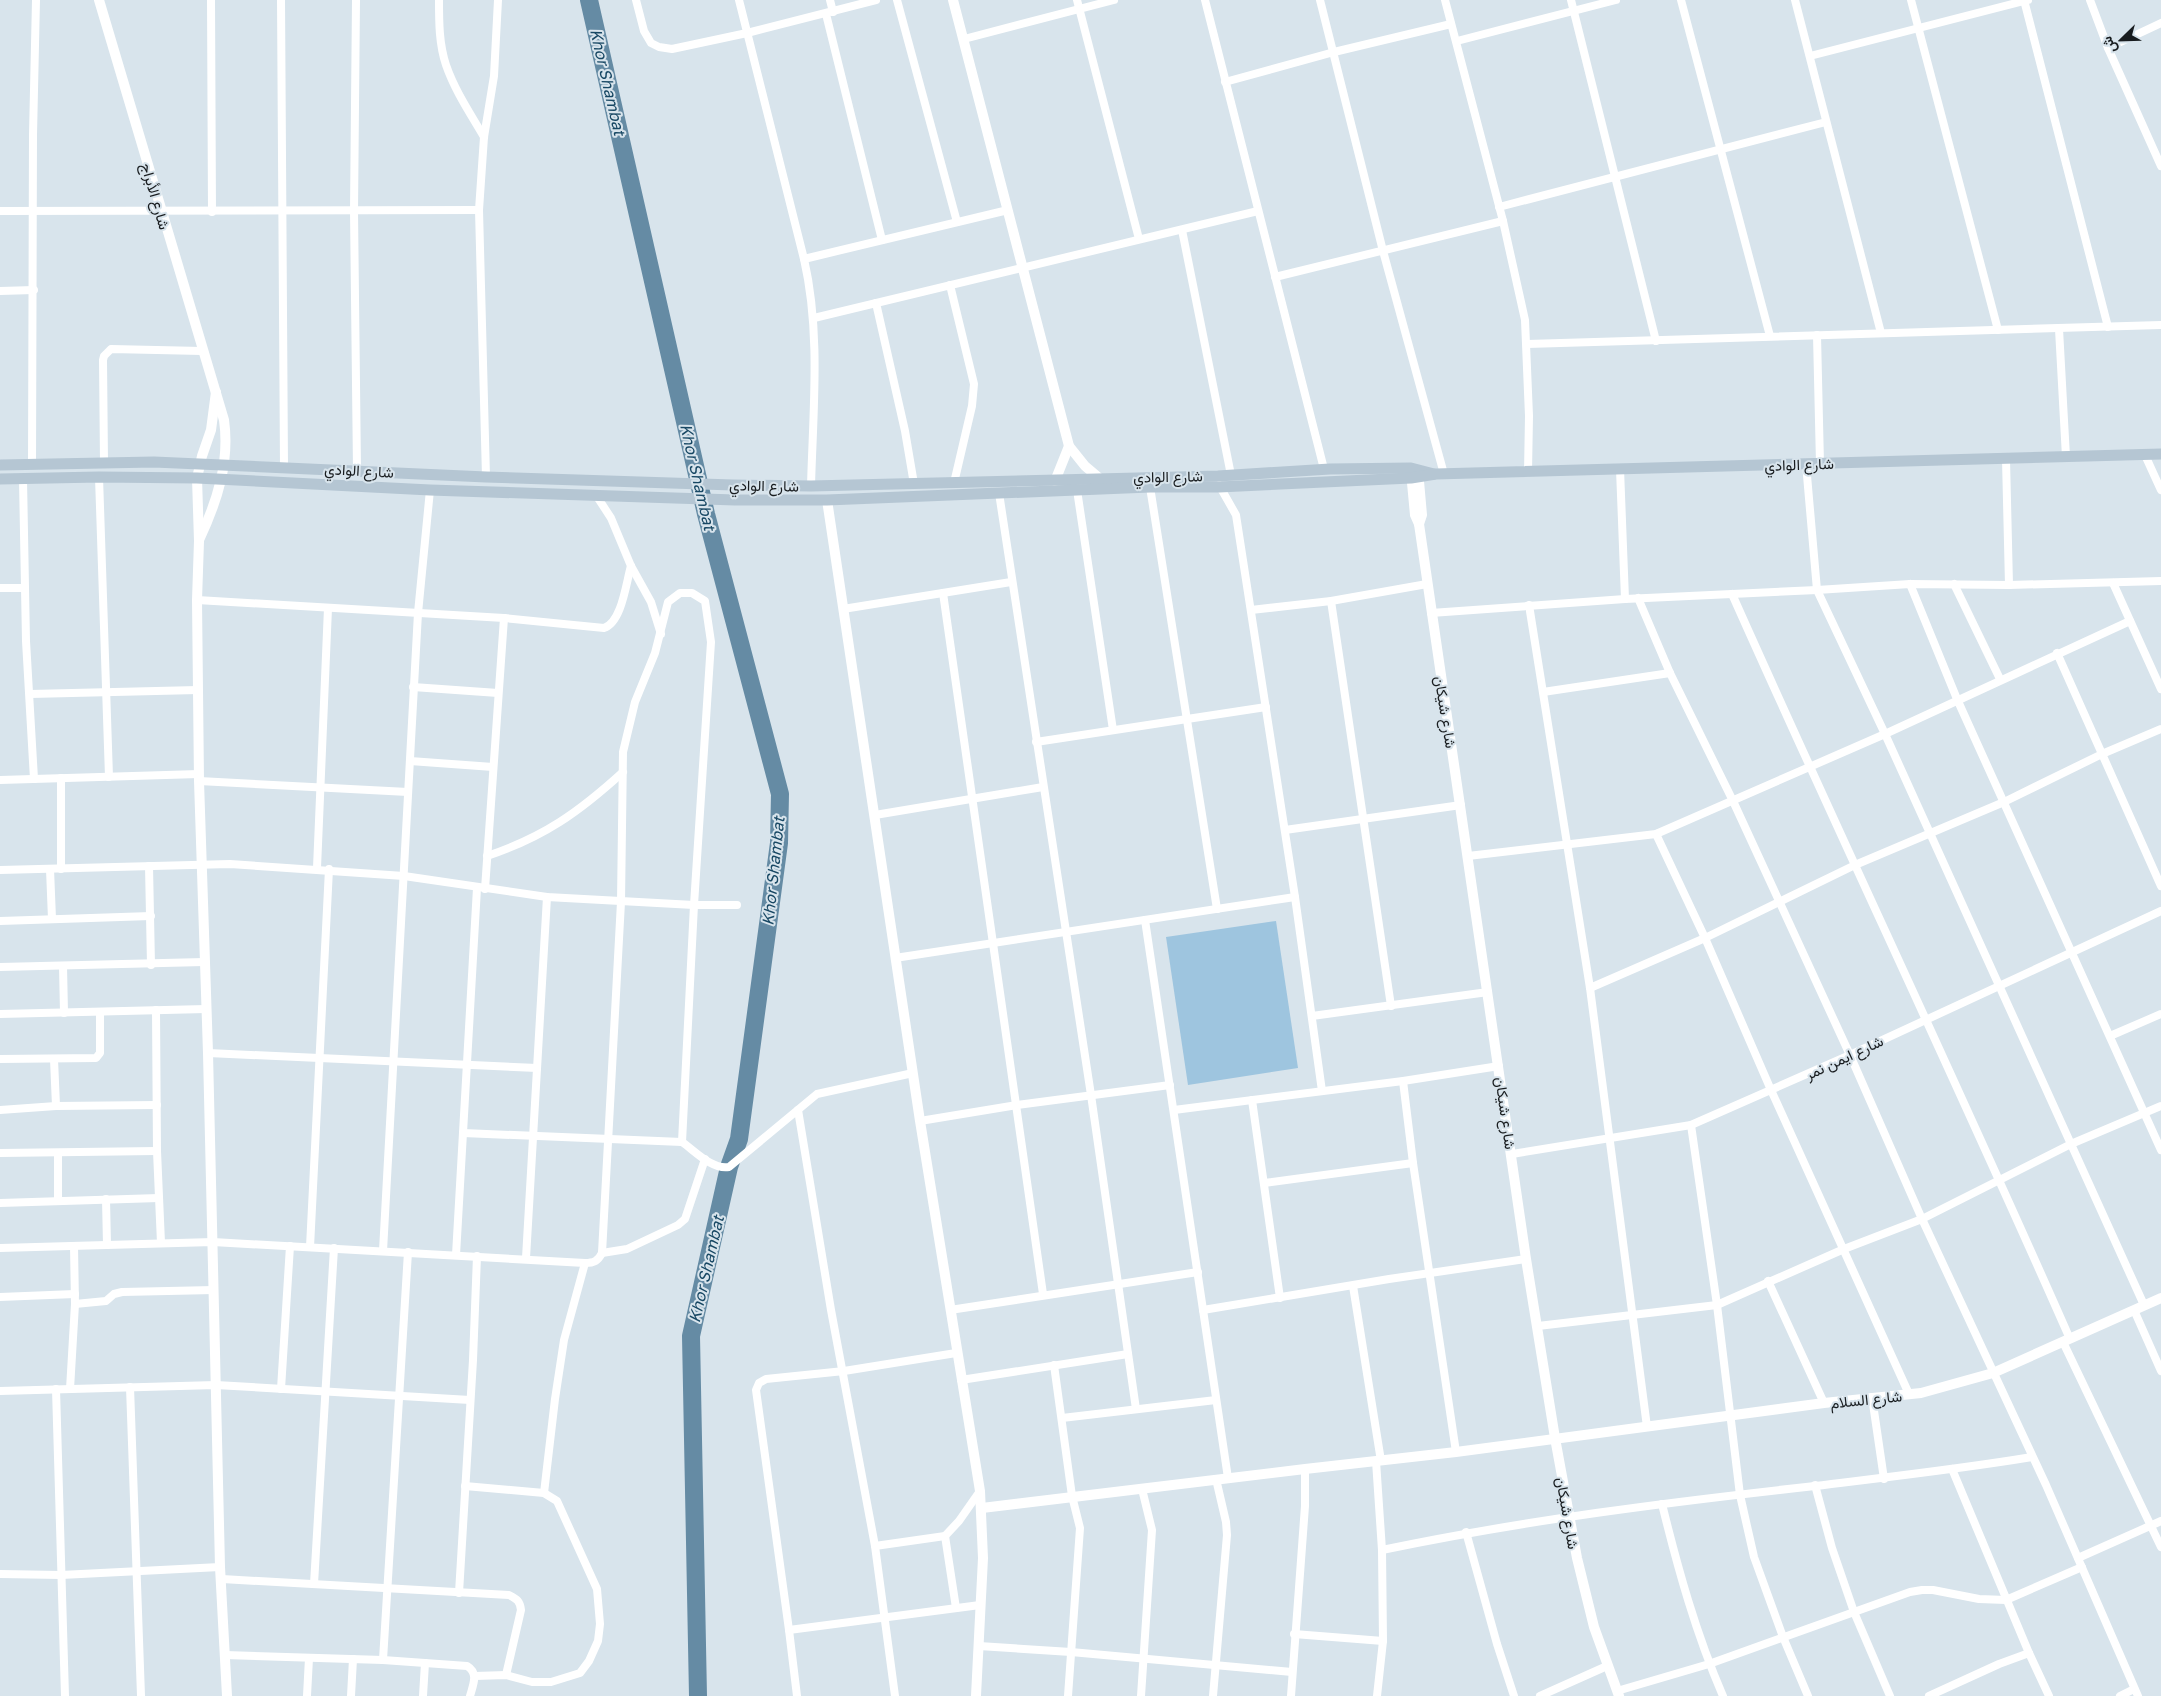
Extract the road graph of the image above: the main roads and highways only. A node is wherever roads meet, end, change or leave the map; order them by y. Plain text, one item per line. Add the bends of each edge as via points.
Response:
1 (2161, 454) edge
2 (0, 465) edge
3 (1415, 473) junction
4 (0, 479) edge
5 (1218, 482) junction

1 - 3 main road, شارع الوادي
2 - 5 main road, شارع الوادي via 199,464 733,485 812,486 1098,478
3 - 5 main road, شارع الوادي
3 - 5 main road, شارع الوادي via 1324,469 1231,475
4 - 5 main road, شارع الوادي via 197,478 735,500 827,500

